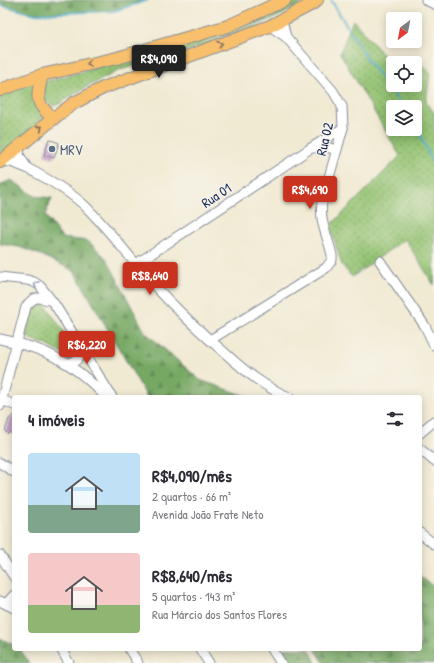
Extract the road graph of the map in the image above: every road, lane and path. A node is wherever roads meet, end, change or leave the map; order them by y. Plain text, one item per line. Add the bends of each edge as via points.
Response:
1 (285, 0) edge
2 (316, 0) edge
3 (426, 0) edge
4 (434, 4) edge
5 (282, 20) junction
6 (270, 26) junction
7 (286, 36) junction
8 (42, 75) junction
9 (0, 90) edge
10 (54, 118) junction
11 (343, 128) junction
12 (20, 146) junction
13 (311, 148) junction
14 (337, 150) junction
15 (1, 162) edge
16 (27, 168) junction
17 (380, 261) dead end
18 (136, 264) junction
19 (0, 277) edge
20 (52, 301) junction
21 (425, 326) junction
22 (434, 333) edge
23 (0, 339) edge
24 (210, 340) junction
25 (17, 342) junction
26 (434, 345) edge
27 (80, 346) junction
28 (67, 363) junction
29 (104, 395) edge
30 (111, 395) edge
31 (284, 395) edge
32 (1, 401) edge
33 (12, 404) edge
34 (434, 421) edge
35 (422, 431) edge
36 (422, 451) edge
37 (434, 461) edge
38 (0, 462) edge
39 (12, 471) edge
40 (422, 535) edge
41 (434, 544) edge
42 (0, 555) edge
43 (12, 573) edge
44 (62, 651) edge
45 (130, 651) edge
46 (201, 651) edge
47 (273, 651) edge
48 (69, 663) edge
49 (138, 663) edge
50 (209, 663) edge
51 (282, 663) edge

1 -> 8 main road via 228,26 117,58
2 - 5 main road
3 - 4 street
5 - 6 main road
5 - 7 street, Rua 02
6 - 7 street, Rua 02
10 -> 6 main road via 74,103 103,88
7 - 11 street, Rua 02 via 338,98 342,106
8 - 9 main road
8 - 10 main road via 39,102 44,111
12 -> 10 main road
11 - 13 street, Rua 01
11 - 14 street, Rua 02
12 - 15 main road
12 - 16 street via 19,155
13 - 14 street via 326,147
13 - 18 street, Rua 01
14 - 24 street, Rua 02 via 321,212 332,255 330,264
15 - 16 street via 11,162
16 - 18 street via 52,181 82,203
17 - 21 street
18 - 24 street via 176,308
20 -> 19 street via 34,282
20 - 25 street via 35,298 27,305
20 - 27 street
21 - 22 street
21 - 26 street
23 - 25 street
24 - 31 street via 260,382
25 - 28 street via 44,350
25 - 32 street
27 - 28 street via 81,353 78,358
27 - 30 street
28 - 29 street
32 - 33 street
34 - 35 street
36 - 37 street
38 - 39 street
40 - 41 street
42 - 43 street
44 - 48 street
45 - 49 street
46 - 50 street
47 - 51 street

